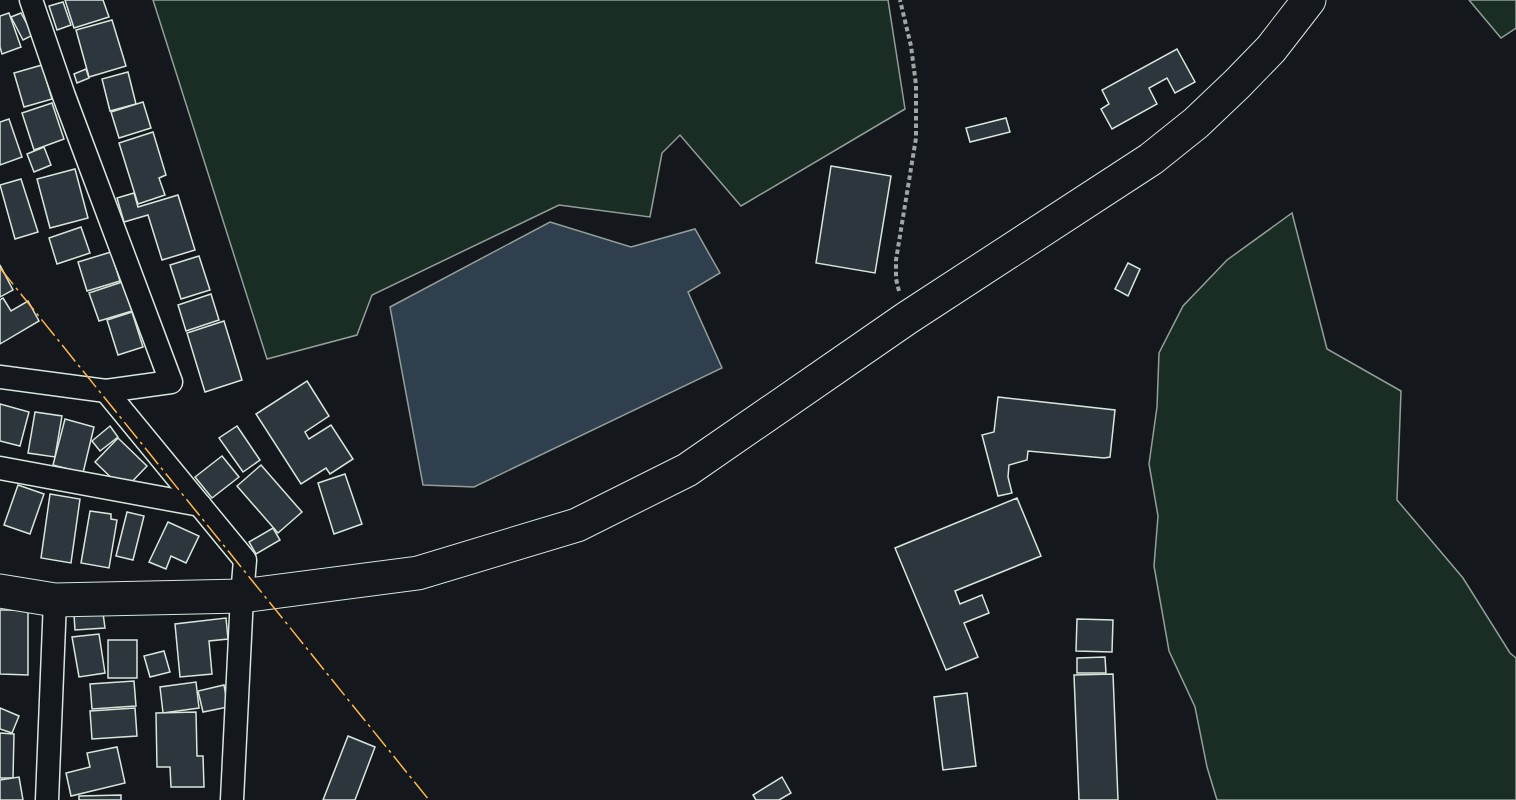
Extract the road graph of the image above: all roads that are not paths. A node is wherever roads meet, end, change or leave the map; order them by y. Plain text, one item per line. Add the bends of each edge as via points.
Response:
1 (31, 0) edge
2 (1309, 0) edge
3 (0, 377) edge
4 (106, 391) junction
5 (0, 468) edge
6 (200, 505) junction
7 (0, 591) edge
8 (242, 596) junction
9 (55, 600) junction
10 (47, 800) edge
11 (232, 800) edge

1 - 4 street via 171,382
2 - 8 street via 1271,49 1237,84 1151,159 907,318 687,470 577,525 418,573
3 - 4 street
4 - 6 street
5 - 6 street
6 - 8 street via 245,560
7 - 9 street
8 - 9 street
8 - 11 street
9 - 10 street

